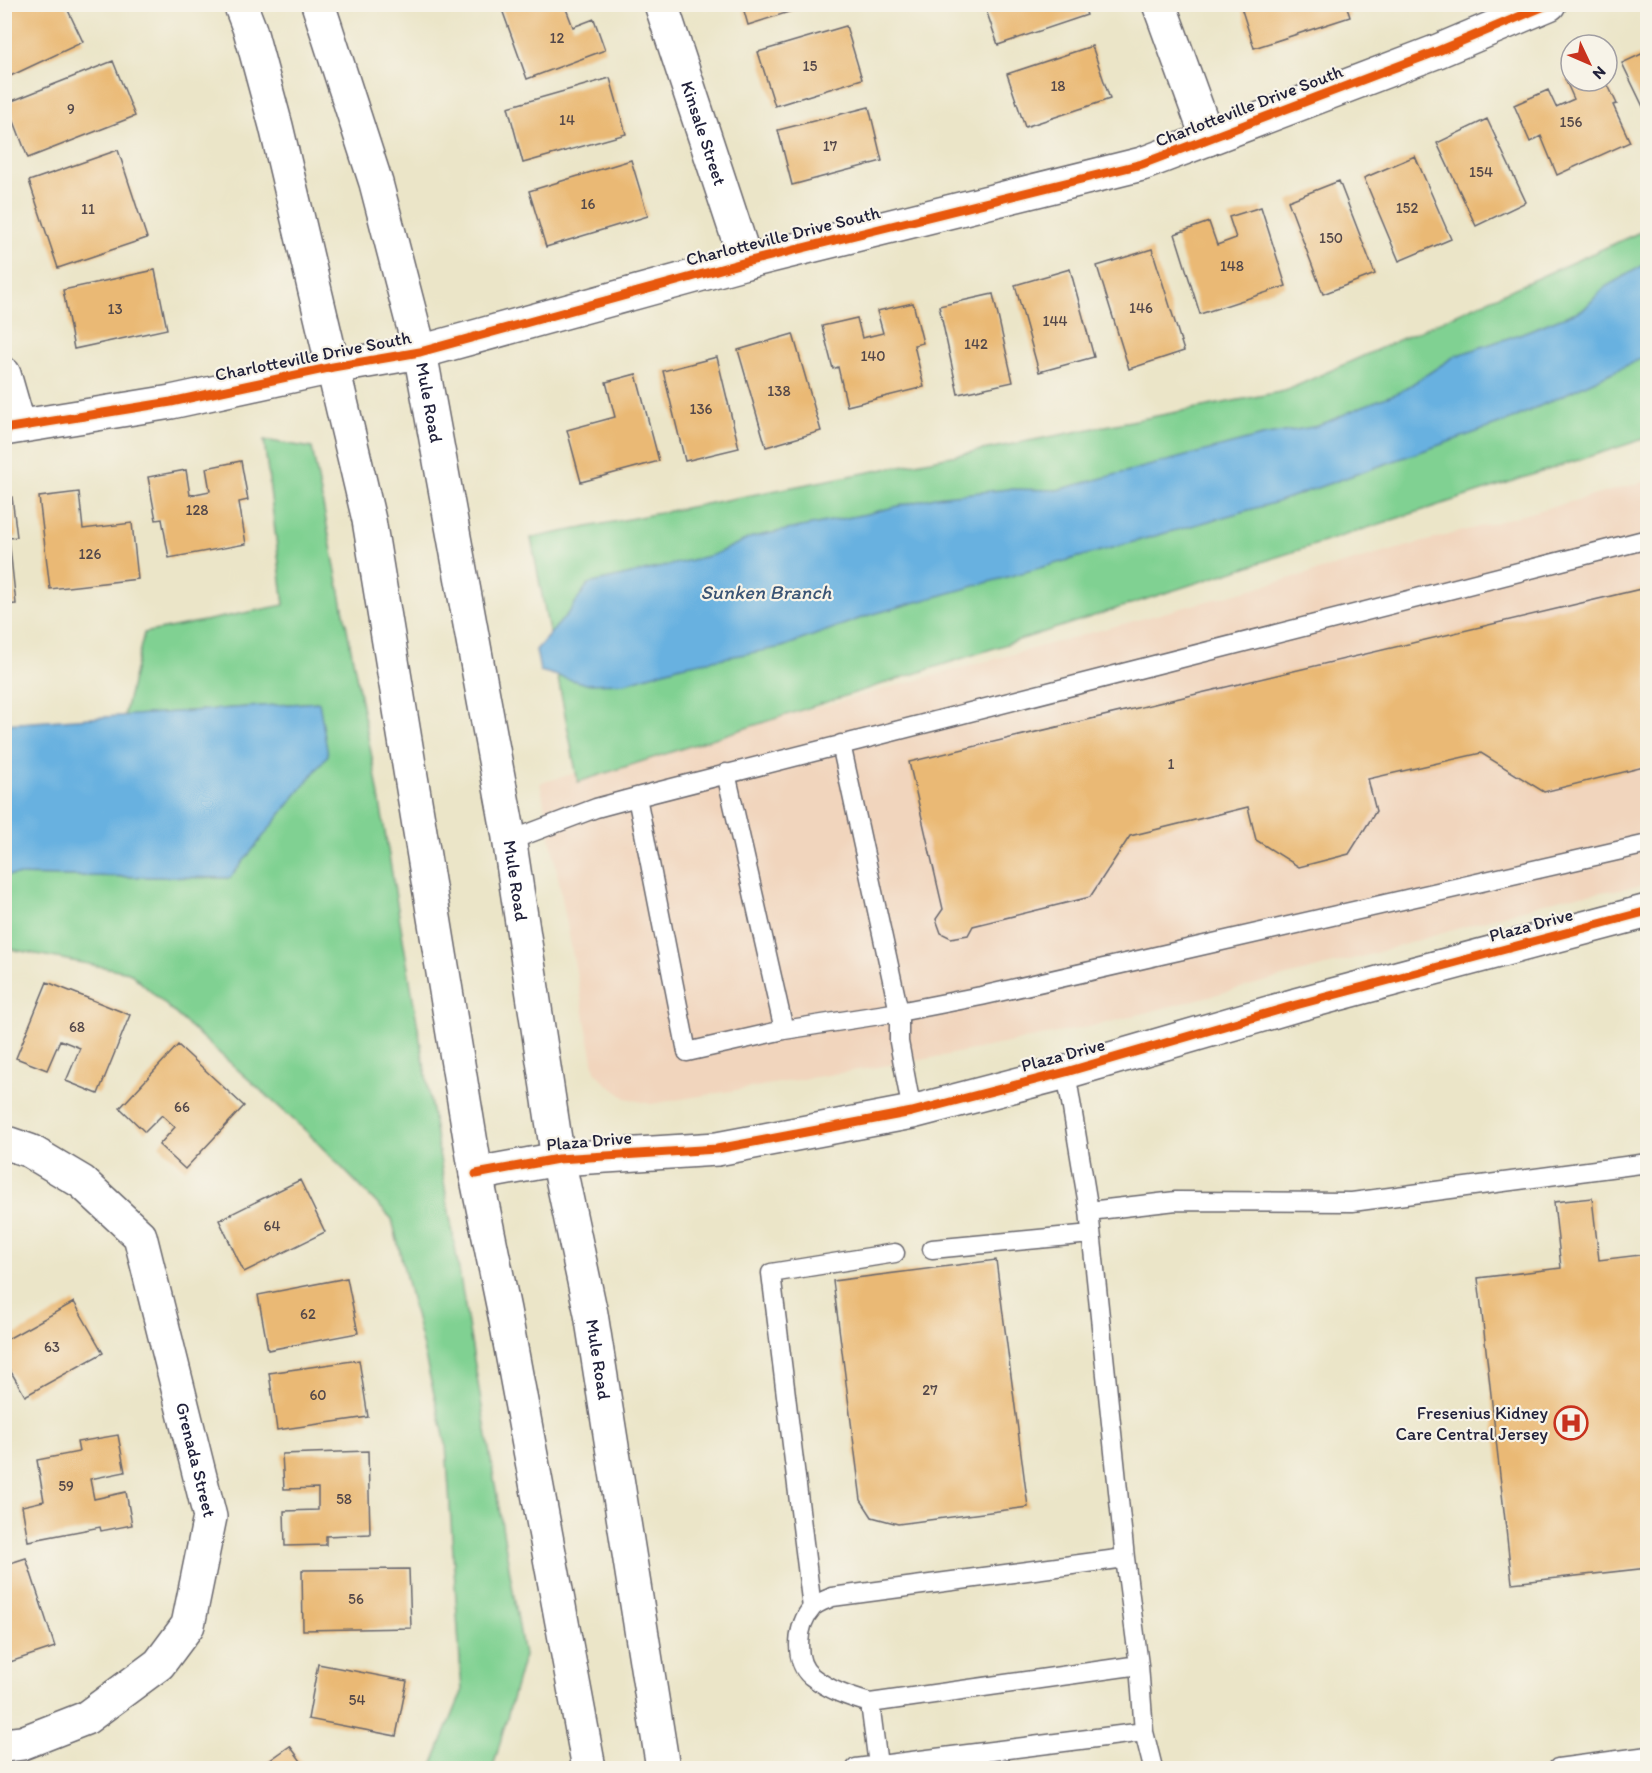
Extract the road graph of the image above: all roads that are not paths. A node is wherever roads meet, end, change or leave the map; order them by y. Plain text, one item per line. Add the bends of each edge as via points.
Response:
1 (240, 4) edge
2 (318, 4) edge
3 (661, 4) edge
4 (1159, 4) edge
5 (1549, 4) edge
6 (1208, 139) junction
7 (746, 262) junction
8 (420, 352) junction
9 (333, 367) junction
10 (4, 374) edge
11 (12, 428) edge
12 (1647, 539) edge
13 (841, 744) junction
14 (726, 773) junction
15 (637, 797) junction
16 (509, 841) junction
17 (1647, 844) edge
18 (1647, 911) edge
19 (899, 1012) junction
20 (784, 1030) junction
21 (1066, 1072) junction
22 (912, 1112) junction
23 (4, 1142) edge
24 (558, 1159) junction
25 (1647, 1162) edge
26 (476, 1174) junction
27 (1089, 1211) junction
28 (1091, 1234) junction
29 (932, 1249) dead end
30 (894, 1253) dead end
31 (1125, 1558) junction
32 (812, 1608) junction
33 (1139, 1665) junction
34 (870, 1703) junction
35 (1144, 1732) junction
36 (4, 1745) edge
37 (1647, 1756) edge
38 (878, 1765) junction
39 (589, 1768) edge
40 (663, 1768) edge
41 (856, 1768) edge
42 (1154, 1768) edge
43 (1558, 1768) edge

1 - 9 street via 276,126
2 - 8 street, Mule Road via 376,183
3 - 7 street, Kinsale Street
4 - 6 street
5 - 6 street, Charlotteville Drive South
6 - 7 street, Charlotteville Drive South via 1142,164
7 - 8 street, Charlotteville Drive South
8 - 9 street, Charlotteville Drive South
8 - 16 street, Mule Road
9 - 11 street, Charlotteville Drive South via 171,402
9 - 26 street via 369,520
10 - 11 street
12 - 13 lane
13 - 14 lane
13 - 19 lane
14 - 15 lane
14 - 20 lane
15 - 16 lane
15 - 20 lane via 687,1052
16 - 24 street, Mule Road
17 - 19 lane
18 - 21 street, Plaza Drive via 1296,1005
19 - 20 lane
19 - 22 lane via 899,1042
21 - 22 street, Plaza Drive
21 - 27 lane
22 - 24 street, Plaza Drive via 717,1149
23 - 36 street, Grenada Street via 30,1151 82,1182 140,1236 210,1518 188,1625 159,1664 86,1718 22,1743
24 - 26 street, Plaza Drive
24 - 40 street, Mule Road via 591,1314
25 - 27 lane via 1352,1202 1176,1201
26 - 39 street
27 - 28 lane
28 - 29 lane
28 - 31 lane
30 - 32 lane via 771,1273
31 - 32 lane via 832,1597
31 - 33 lane
32 - 34 lane via 801,1627 798,1651 809,1675 837,1693
33 - 34 lane
33 - 35 lane
34 - 38 lane
35 - 38 lane
35 - 42 lane
37 - 43 lane
38 - 41 lane

